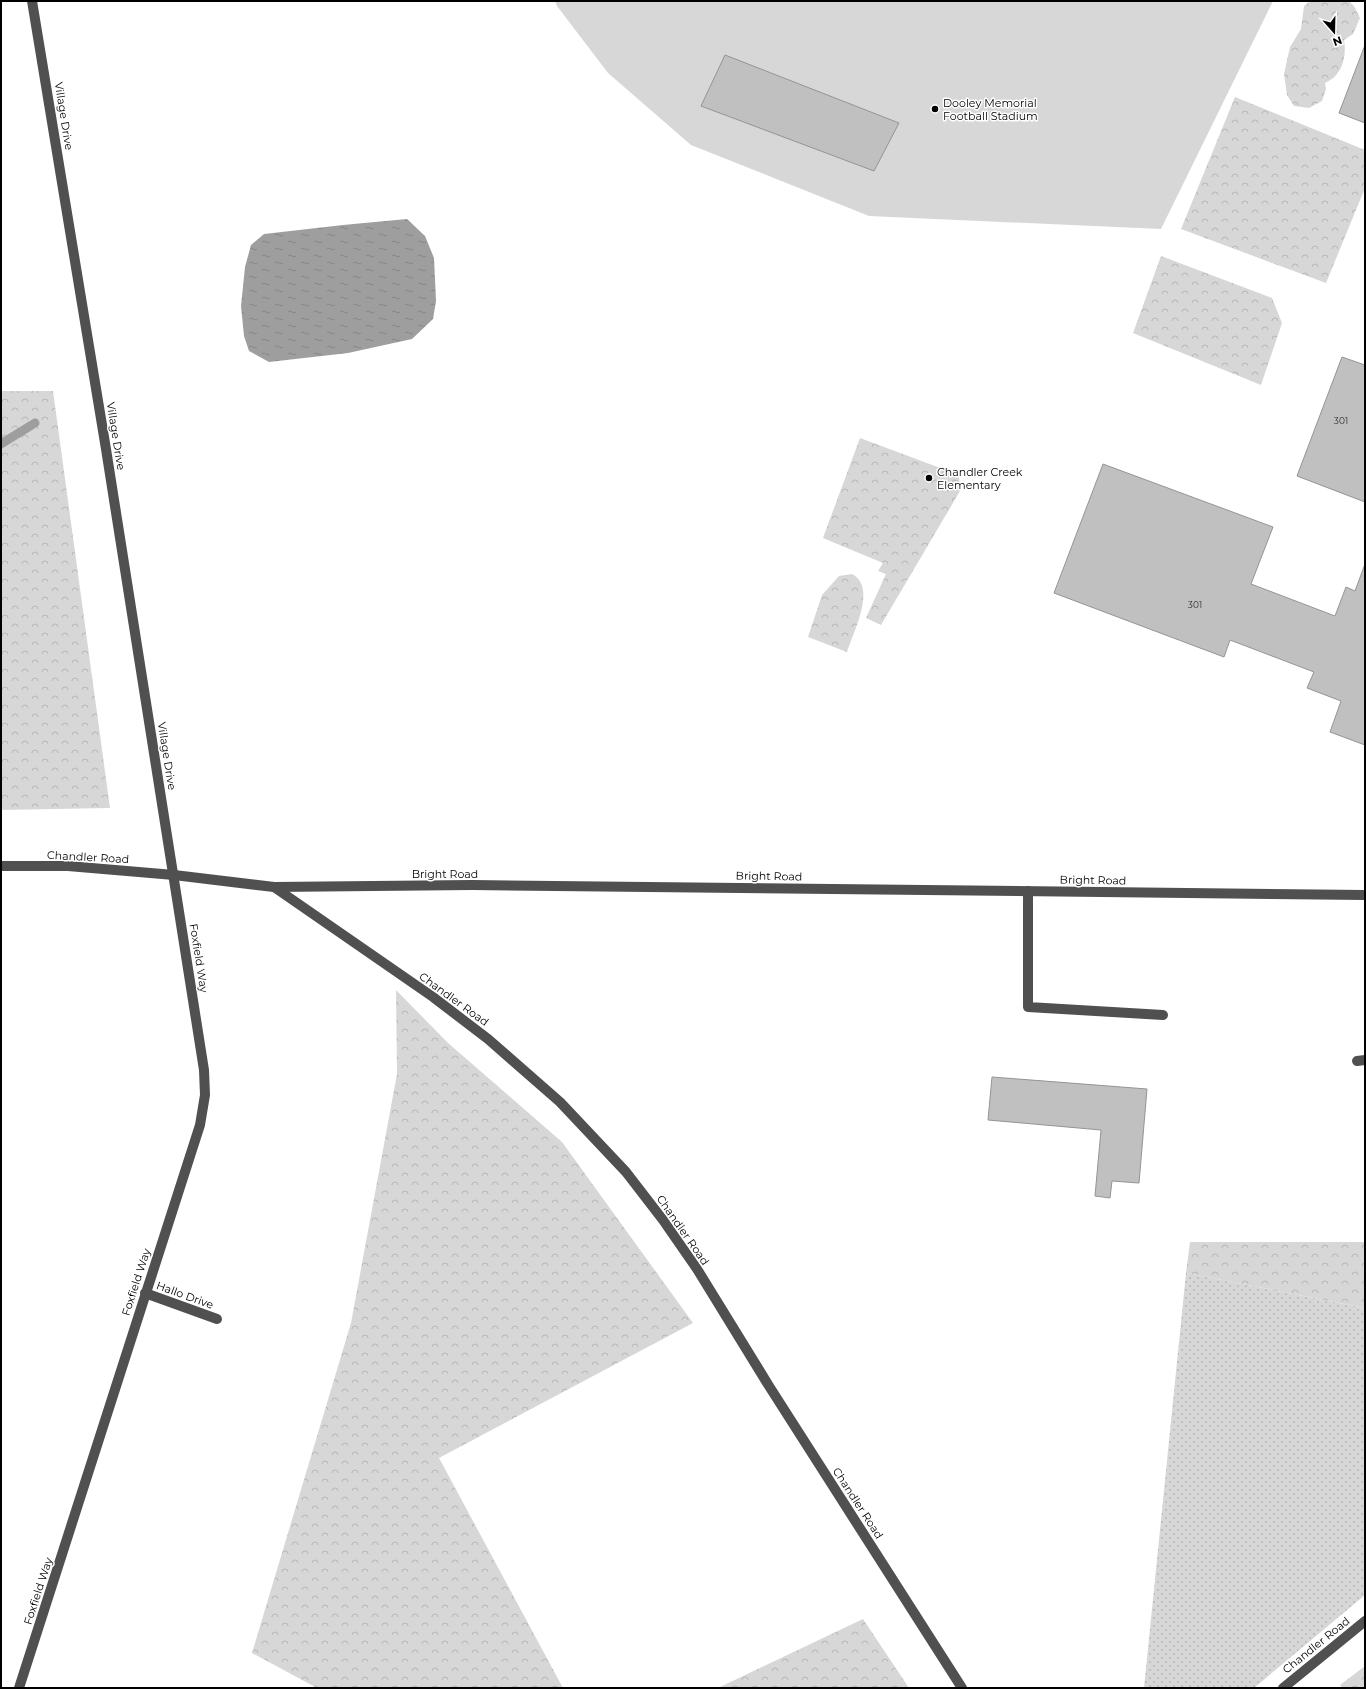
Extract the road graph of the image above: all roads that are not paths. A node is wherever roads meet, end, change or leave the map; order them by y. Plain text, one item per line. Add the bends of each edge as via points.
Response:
1 (32, 1) edge
2 (1, 866) edge
3 (174, 875) junction
4 (274, 887) junction
5 (1028, 891) junction
6 (1365, 895) edge
7 (1163, 1015) dead end
8 (145, 1293) junction
9 (217, 1319) dead end
10 (1365, 1621) edge
11 (19, 1688) edge
12 (962, 1688) edge
13 (1283, 1688) edge

1 - 3 street, Village Drive
2 - 3 street, Chandler Road via 68,866
3 - 4 street, Bright Road
3 - 8 street, Foxfield Way via 204,1070 205,1095 200,1125
4 - 5 street, Bright Road via 472,885
4 - 12 street, Chandler Road via 433,997 488,1039 560,1102 626,1172 697,1269
5 - 6 street, Bright Road
5 - 7 street via 1028,1007
8 - 9 street, Hallo Drive
8 - 11 street, Foxfield Way
10 - 13 street, Chandler Road

